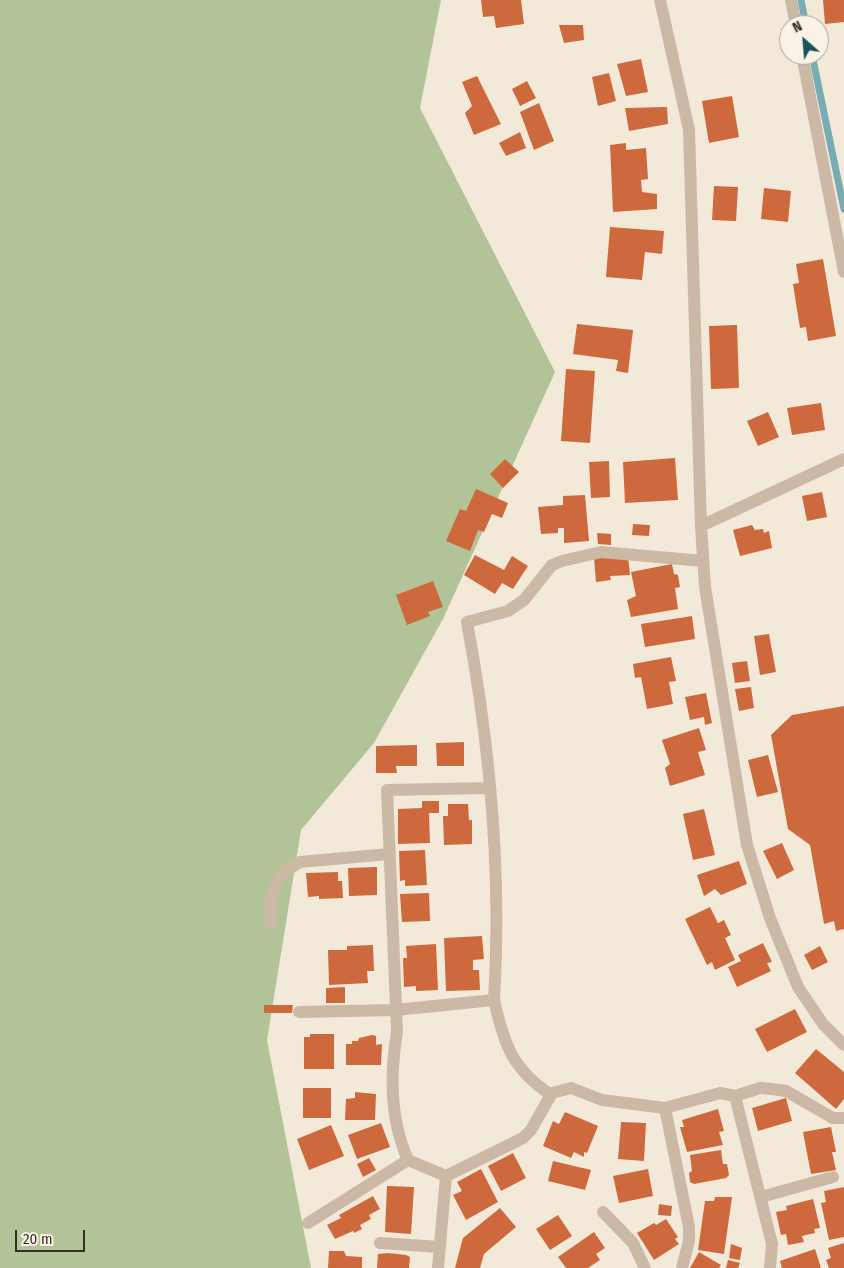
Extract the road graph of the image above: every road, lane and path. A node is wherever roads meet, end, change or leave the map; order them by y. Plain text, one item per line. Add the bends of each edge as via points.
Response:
1 (660, 0) edge
2 (791, 0) edge
3 (794, 15) edge
4 (804, 65) edge
5 (844, 272) edge
6 (844, 459) edge
7 (701, 526) junction
8 (703, 561) junction
9 (489, 788) junction
10 (389, 854) junction
11 (271, 924) dead end
12 (494, 1000) junction
13 (394, 1010) junction
14 (299, 1012) dead end
15 (844, 1045) edge
16 (551, 1095) junction
17 (735, 1096) junction
18 (665, 1108) junction
19 (844, 1118) edge
20 (408, 1160) junction
21 (446, 1176) junction
22 (832, 1177) dead end
23 (761, 1197) junction
24 (603, 1212) dead end
25 (308, 1222) dead end
26 (380, 1243) dead end
27 (440, 1247) junction
28 (438, 1268) edge
29 (645, 1268) edge
30 (682, 1268) edge
31 (770, 1268) edge

1 - 7 street via 689,130
2 - 3 street
4 - 5 street
6 - 7 street
7 - 8 street
8 - 9 street via 602,552 562,561 552,565 524,600 508,612 467,622 488,752
8 - 15 street via 746,845 770,918 798,987 824,1024
9 - 10 street via 387,790
9 - 12 street via 496,869
10 - 11 street via 300,862 285,871 277,882 271,900
10 - 13 street
12 - 13 street
12 - 16 street via 502,1036 511,1057 532,1081
13 - 14 street
13 - 20 street via 397,1032 392,1064 393,1090 402,1146
16 - 18 street via 571,1088 602,1100
16 - 21 street via 523,1138
17 - 18 street via 720,1094
17 - 19 street via 760,1088 786,1091 834,1118
17 - 23 street
18 - 30 street via 689,1227
20 - 21 street
20 - 25 street
21 - 27 street
22 - 23 street
23 - 31 street via 772,1244
24 - 29 street via 633,1244
26 - 27 street
27 - 28 street

